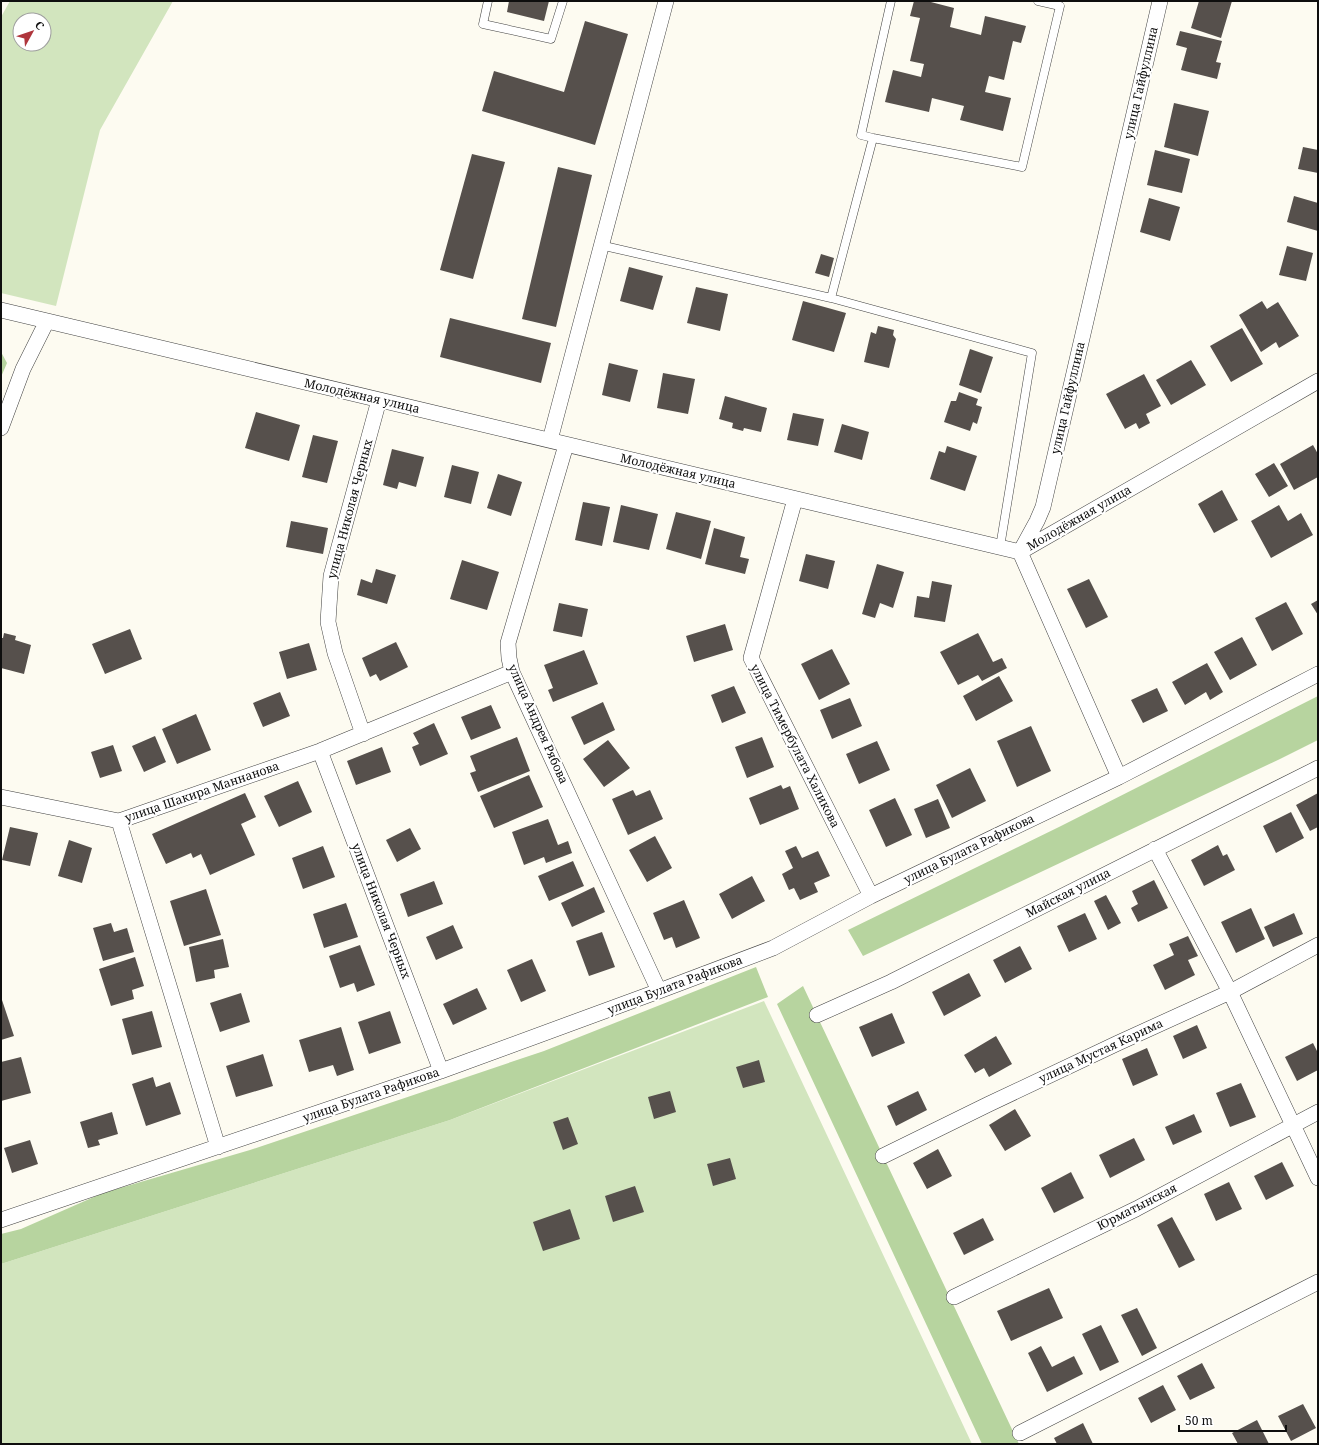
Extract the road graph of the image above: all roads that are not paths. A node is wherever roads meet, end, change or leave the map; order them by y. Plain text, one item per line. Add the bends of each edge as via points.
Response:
1 (488, 1) edge
2 (563, 1) edge
3 (666, 1) edge
4 (891, 1) edge
5 (1038, 1) edge
6 (1160, 1) edge
7 (872, 138) junction
8 (600, 245) junction
9 (831, 298) junction
10 (1, 310) edge
11 (47, 321) junction
12 (1318, 381) edge
13 (379, 400) junction
14 (1, 428) edge
15 (550, 440) junction
16 (566, 444) junction
17 (794, 499) junction
18 (1000, 547) junction
19 (1020, 552) junction
20 (512, 672) junction
21 (1318, 674) edge
22 (363, 734) junction
23 (320, 751) junction
24 (1318, 768) edge
25 (1119, 777) junction
26 (1, 797) edge
27 (119, 821) junction
28 (1155, 849) junction
29 (871, 896) junction
30 (1318, 945) edge
31 (659, 991) junction
32 (1230, 992) junction
33 (817, 1015) dead end
34 (441, 1071) junction
35 (1318, 1112) edge
36 (1292, 1125) junction
37 (218, 1147) junction
38 (883, 1156) dead end
39 (1318, 1178) edge
40 (1, 1220) edge
41 (1318, 1282) edge
42 (954, 1297) dead end
43 (1020, 1433) dead end

1 - 2 lane via 483,24 551,39
3 - 8 street
4 - 7 lane via 861,135
5 - 7 lane via 1060,6 1022,167
6 - 19 street, улица Гайфуллина via 1043,507
7 - 9 lane
8 - 9 lane
8 - 15 street
9 - 18 lane via 1032,353
10 - 11 street, Молодёжная улица
11 - 13 street, Молодёжная улица
11 - 14 street via 23,369
12 - 19 street, Молодёжная улица
13 - 15 street, Молодёжная улица
13 - 22 street, улица Николая Черных via 331,576 328,622 335,653
15 - 16 street, Молодёжная улица
16 - 17 street, Молодёжная улица
16 - 20 street, улица Андрея Рябова via 508,643
17 - 18 street, Молодёжная улица
17 - 29 street, улица Тимербулата Халикова via 751,658
18 - 19 street, Молодёжная улица
19 - 25 street
20 - 22 street, улица Шакира Маннанова
20 - 31 street, улица Андрея Рябова
21 - 25 street, улица Булата Рафикова
22 - 23 street, улица Шакира Маннанова
23 - 27 street, улица Шакира Маннанова
23 - 34 street, улица Николая Черных
24 - 28 street, Майская улица
25 - 29 street, улица Булата Рафикова
26 - 27 street
27 - 37 street, улица Шакира Маннанова
28 - 32 street
28 - 33 street, Майская улица via 891,982
29 - 31 street, улица Булата Рафикова via 773,948
30 - 32 street, улица Мустая Карима
31 - 34 street, улица Булата Рафикова
32 - 36 street
32 - 38 street, улица Мустая Карима
34 - 37 street, улица Булата Рафикова
35 - 36 street, Юрматынская
36 - 39 street
36 - 42 street, Юрматынская via 1136,1209
37 - 40 street, улица Булата Рафикова
41 - 43 street

